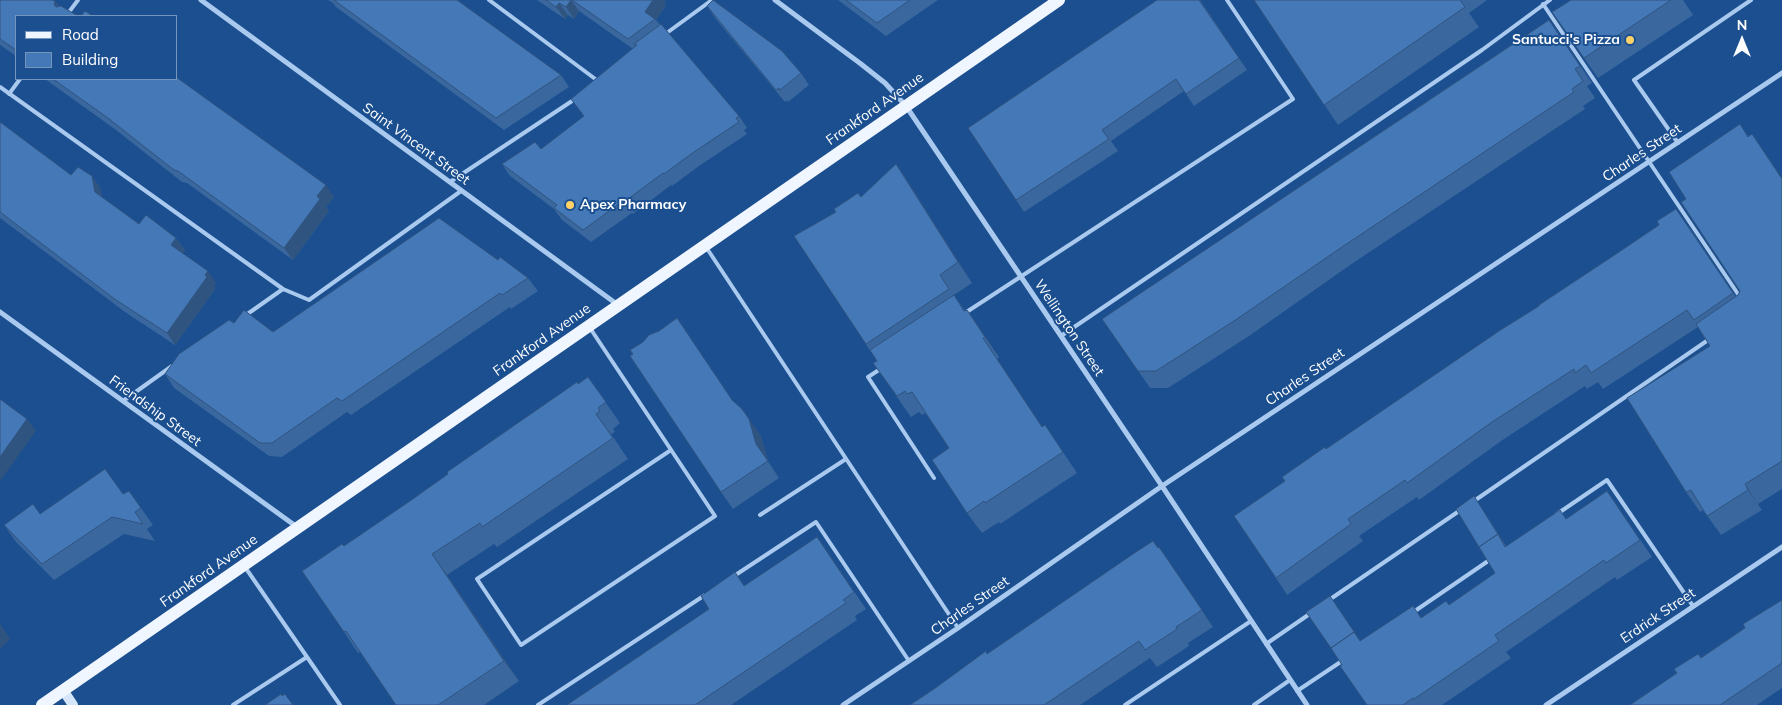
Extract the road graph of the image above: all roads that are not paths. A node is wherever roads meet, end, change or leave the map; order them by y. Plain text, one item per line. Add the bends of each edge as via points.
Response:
1 (78, 0) edge
2 (201, 0) edge
3 (489, 0) edge
4 (712, 0) edge
5 (775, 0) edge
6 (1059, 0) edge
7 (1227, 0) edge
8 (1550, 0) edge
9 (1751, 0) edge
10 (1544, 4) junction
11 (67, 15) edge
12 (656, 41) edge
13 (1782, 73) edge
14 (19, 80) edge
15 (0, 87) edge
16 (592, 88) edge
17 (9, 94) junction
18 (576, 98) edge
19 (906, 106) junction
20 (1678, 143) junction
21 (1650, 162) junction
22 (450, 182) junction
23 (462, 191) junction
24 (705, 246) junction
25 (1021, 277) junction
26 (283, 289) junction
27 (1744, 303) edge
28 (618, 305) junction
29 (0, 312) edge
30 (964, 314) edge
31 (243, 317) edge
32 (588, 326) junction
33 (1717, 334) edge
34 (1061, 336) junction
35 (179, 362) edge
36 (884, 366) edge
37 (123, 401) junction
38 (671, 450) junction
39 (846, 459) junction
40 (934, 478) edge
41 (1162, 486) junction
42 (1471, 503) edge
43 (1463, 508) edge
44 (760, 515) dead end
45 (1550, 519) edge
46 (298, 528) junction
47 (1782, 546) edge
48 (1493, 558) edge
49 (244, 565) junction
50 (726, 581) edge
51 (710, 592) edge
52 (1323, 604) edge
53 (1693, 606) junction
54 (1315, 610) edge
55 (1411, 614) edge
56 (1251, 621) junction
57 (958, 628) junction
58 (1266, 644) junction
59 (307, 657) junction
60 (1346, 658) edge
61 (908, 661) junction
62 (1290, 680) junction
63 (63, 690) junction
64 (1298, 691) junction
65 (42, 705) edge
66 (73, 705) edge
67 (233, 705) edge
68 (340, 705) edge
69 (538, 705) edge
70 (843, 705) edge
71 (1125, 705) edge
72 (1254, 705) edge
73 (1307, 705) edge
74 (1546, 705) edge

1 - 11 lane
2 - 22 street, Saint Vincent Street
3 - 16 lane via 600,82
4 - 12 lane
5 - 19 street, Wellington Street via 885,83
6 - 19 main road, Frankford Avenue
7 - 25 lane via 1292,99
8 - 10 lane
9 - 20 lane via 1634,80
10 - 21 lane
10 - 34 lane via 1482,50
13 - 20 street, Charles Street
14 - 17 lane
15 - 17 lane
17 - 26 lane
18 - 22 lane
19 - 24 main road, Frankford Avenue
19 - 25 street, Wellington Street
20 - 21 street, Charles Street
21 - 27 lane
21 - 41 street, Charles Street
22 - 23 street, Saint Vincent Street
23 - 26 lane via 309,300
23 - 28 street, Saint Vincent Street
24 - 28 main road, Frankford Avenue
24 - 39 lane
25 - 30 lane
25 - 34 street, Wellington Street
26 - 31 lane
28 - 32 main road, Frankford Avenue
29 - 37 street, Friendship Street
32 - 38 lane
32 - 46 main road, Frankford Avenue
33 - 42 lane
34 - 41 street, Wellington Street
35 - 37 lane
36 - 40 lane via 868,377
37 - 46 street, Friendship Street
38 - 38 lane via 715,516 521,645 477,579
39 - 44 lane
39 - 57 lane
41 - 56 street, Wellington Street
41 - 57 street, Charles Street
43 - 52 lane
45 - 53 lane via 1606,480
46 - 49 main road, Frankford Avenue
47 - 53 street, Erdrick Street
48 - 55 lane
49 - 59 lane
49 - 63 main road, Frankford Avenue
50 - 61 lane via 816,522
51 - 69 lane
53 - 74 street, Erdrick Street
54 - 58 lane
56 - 58 street, Wellington Street
56 - 71 lane
57 - 61 street, Charles Street
58 - 62 street, Wellington Street
59 - 67 lane
59 - 68 lane
60 - 64 lane
61 - 70 street, Charles Street
62 - 64 street, Wellington Street
62 - 72 lane
63 - 65 main road, Frankford Avenue
63 - 66 street
64 - 73 street, Wellington Street

